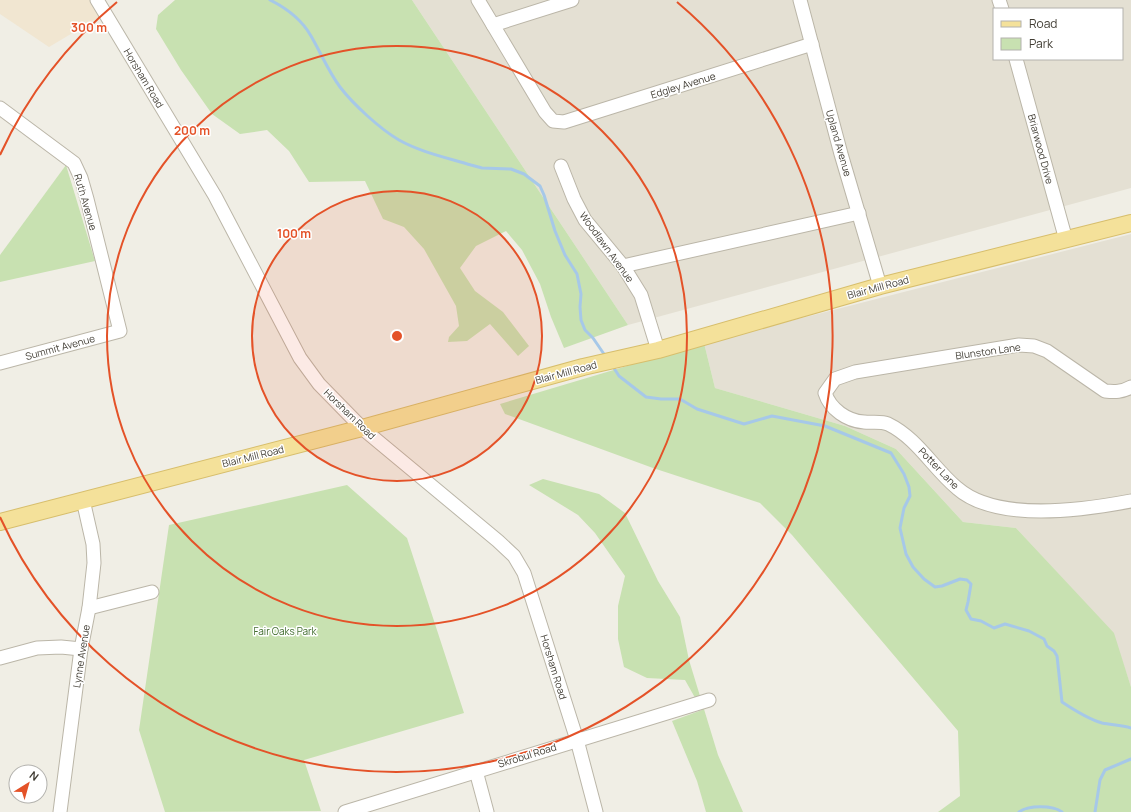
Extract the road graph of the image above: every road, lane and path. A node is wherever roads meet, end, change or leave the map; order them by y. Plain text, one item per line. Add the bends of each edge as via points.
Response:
1 (97, 0) edge
2 (478, 0) edge
3 (572, 0) edge
4 (800, 0) edge
5 (493, 25) junction
6 (812, 44) junction
7 (1016, 60) edge
8 (0, 108) edge
9 (562, 166) dead end
10 (859, 212) junction
11 (1131, 223) edge
12 (1066, 240) junction
13 (623, 266) junction
14 (880, 286) junction
15 (120, 331) joint
16 (658, 350) junction
17 (0, 362) edge
18 (855, 372) joint
19 (1131, 387) edge
20 (362, 428) junction
21 (83, 500) junction
22 (1131, 501) edge
23 (0, 522) edge
24 (152, 592) dead end
25 (89, 608) junction
26 (81, 649) junction
27 (0, 658) edge
28 (709, 700) dead end
29 (577, 740) junction
30 (476, 771) junction
31 (373, 808) edge
32 (60, 812) edge
33 (345, 812) edge
34 (487, 812) edge
35 (596, 812) edge

1 - 20 street, Horsham Road via 215,196 300,358 319,384
2 - 5 street
3 - 5 street
4 - 6 street, Upland Avenue
5 - 6 street, Edgley Avenue via 545,112 553,121 564,122
6 - 10 street, Upland Avenue
7 - 12 street, Briarwood Drive
8 - 15 street, Ruth Avenue via 74,163 87,199
9 - 13 street, Woodlawn Avenue via 585,220
10 - 13 street
10 - 14 street, Upland Avenue
11 - 12 main road, Blair Mill Road
12 - 14 main road, Blair Mill Road
13 - 16 street, Woodlawn Avenue via 641,295
14 - 16 main road, Blair Mill Road
15 - 17 street, Summit Avenue
16 - 20 main road, Blair Mill Road
18 - 19 street, Blunston Lane via 1019,345 1047,350 1105,391 1124,391
18 - 22 street, Potter Lane via 835,379 825,393 828,401 851,420 886,423 900,430 957,488 977,501 1028,512 1094,508
20 - 21 main road, Blair Mill Road
20 - 29 street, Horsham Road via 514,556 524,573
21 - 23 main road, Blair Mill Road
21 - 25 street, Lynne Avenue via 93,544 94,563
24 - 25 street
25 - 26 street, Lynne Avenue
26 - 27 street via 37,648
26 - 32 street, Lynne Avenue
28 - 29 street, Skrobul Road
29 - 30 street, Skrobul Road
29 - 35 street, Horsham Road
30 - 31 street, Skrobul Road
30 - 34 street
31 - 33 street, Skrobul Road

